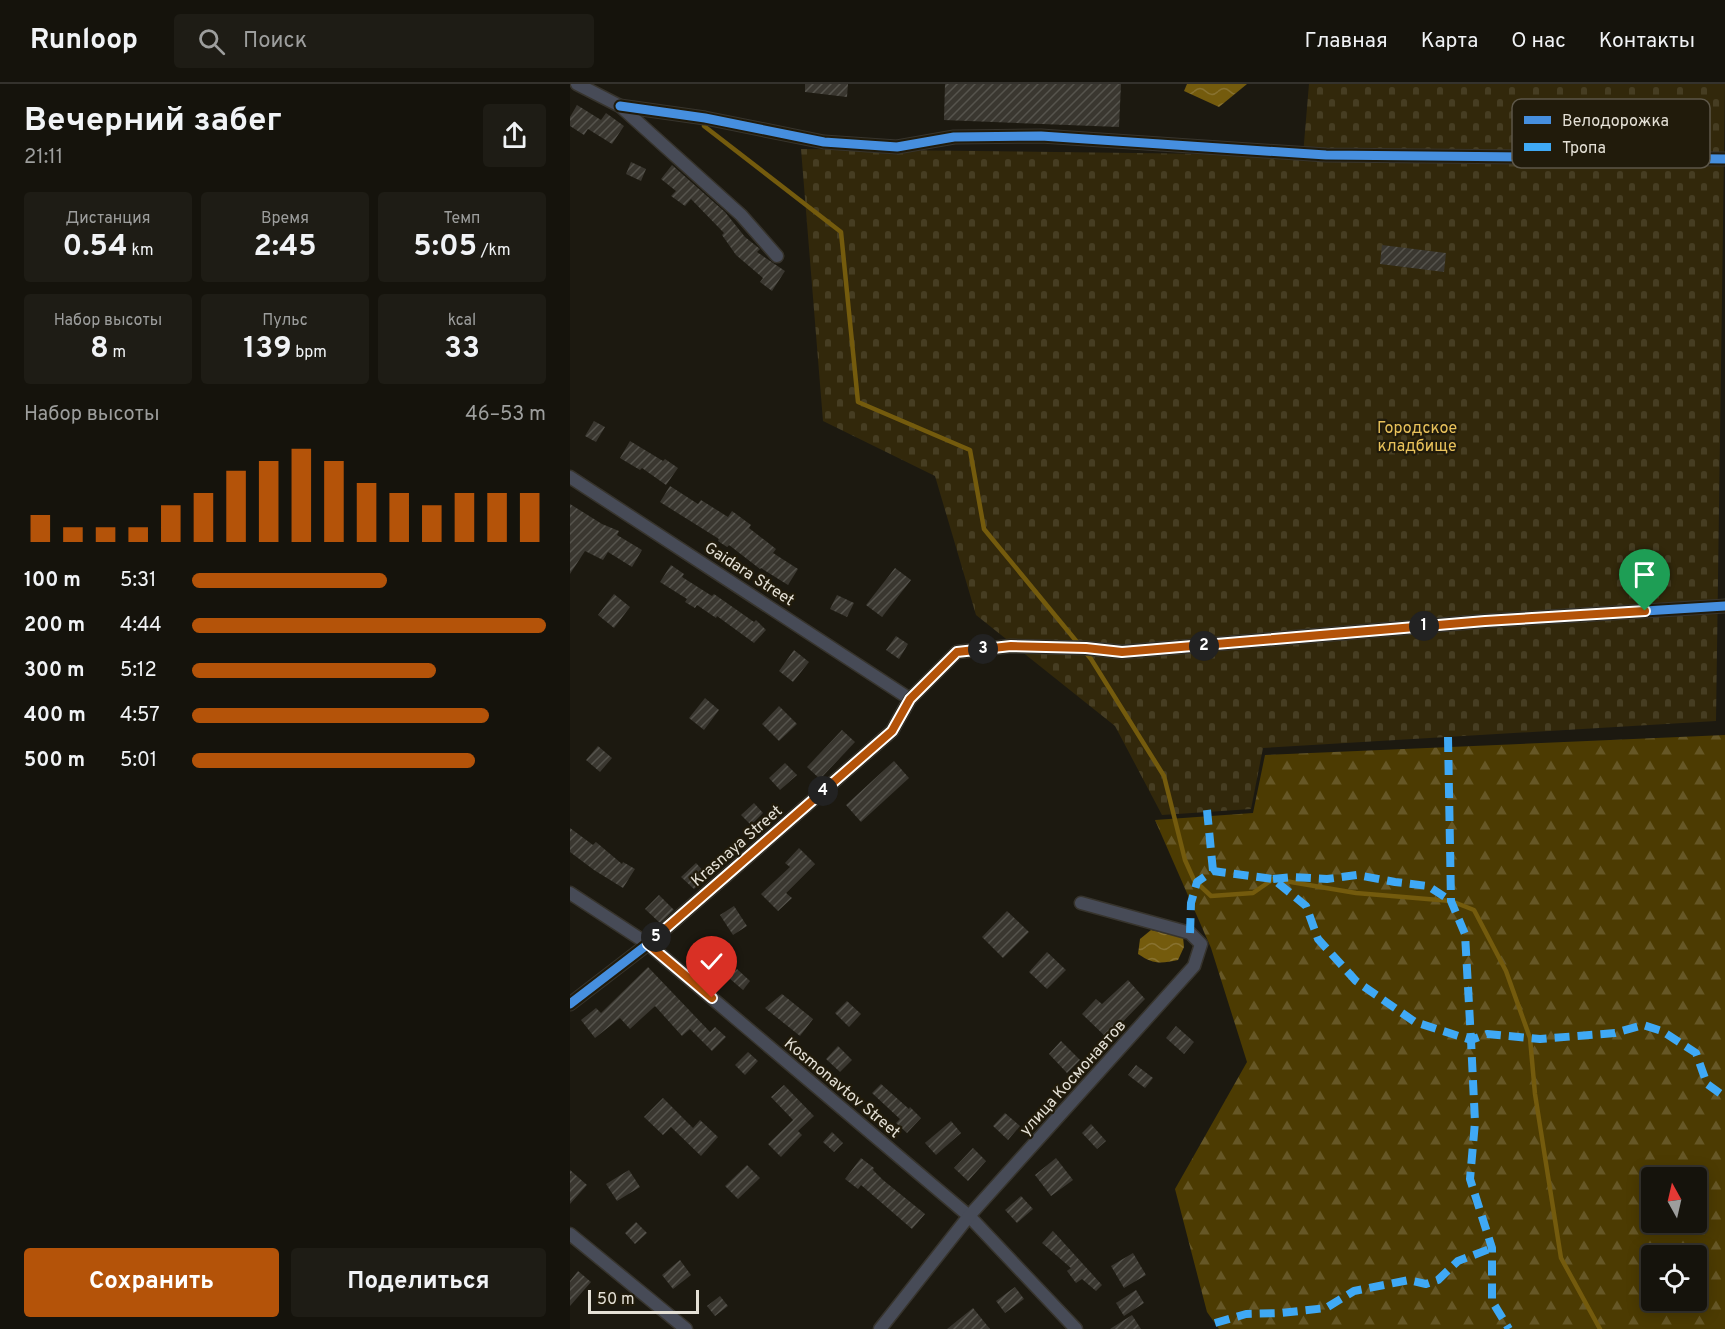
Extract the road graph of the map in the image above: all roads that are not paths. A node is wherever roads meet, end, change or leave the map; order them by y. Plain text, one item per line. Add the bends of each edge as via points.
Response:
1 (577, 84) edge
2 (620, 106) junction
3 (1512, 157) edge
4 (1710, 159) edge
5 (1725, 159) edge
6 (777, 256) dead end
7 (570, 477) edge
8 (1725, 606) edge
9 (910, 699) junction
10 (570, 893) edge
11 (1080, 903) dead end
12 (648, 944) junction
13 (570, 1004) edge
14 (969, 1216) junction
15 (570, 1234) edge
16 (686, 1329) edge
17 (880, 1329) edge
18 (1076, 1329) edge

1 - 2 street
2 - 3 street via 824,142 897,147 954,137 1041,136 1326,155
2 - 6 street via 741,215
4 - 5 street
7 - 9 street, Gaidara Street
8 - 9 street, Krasnaya Street via 1485,621 1122,652 1011,646 957,652
9 - 12 street, Krasnaya Street via 892,731
10 - 12 street, Kosmonavtov Street
11 - 14 street, улица Космонавтов via 1190,933 1201,944 1194,966
12 - 13 street, Krasnaya Street
12 - 14 street, Kosmonavtov Street
14 - 17 street, улица Космонавтов
14 - 18 street, Kosmonavtov Street
15 - 16 street

